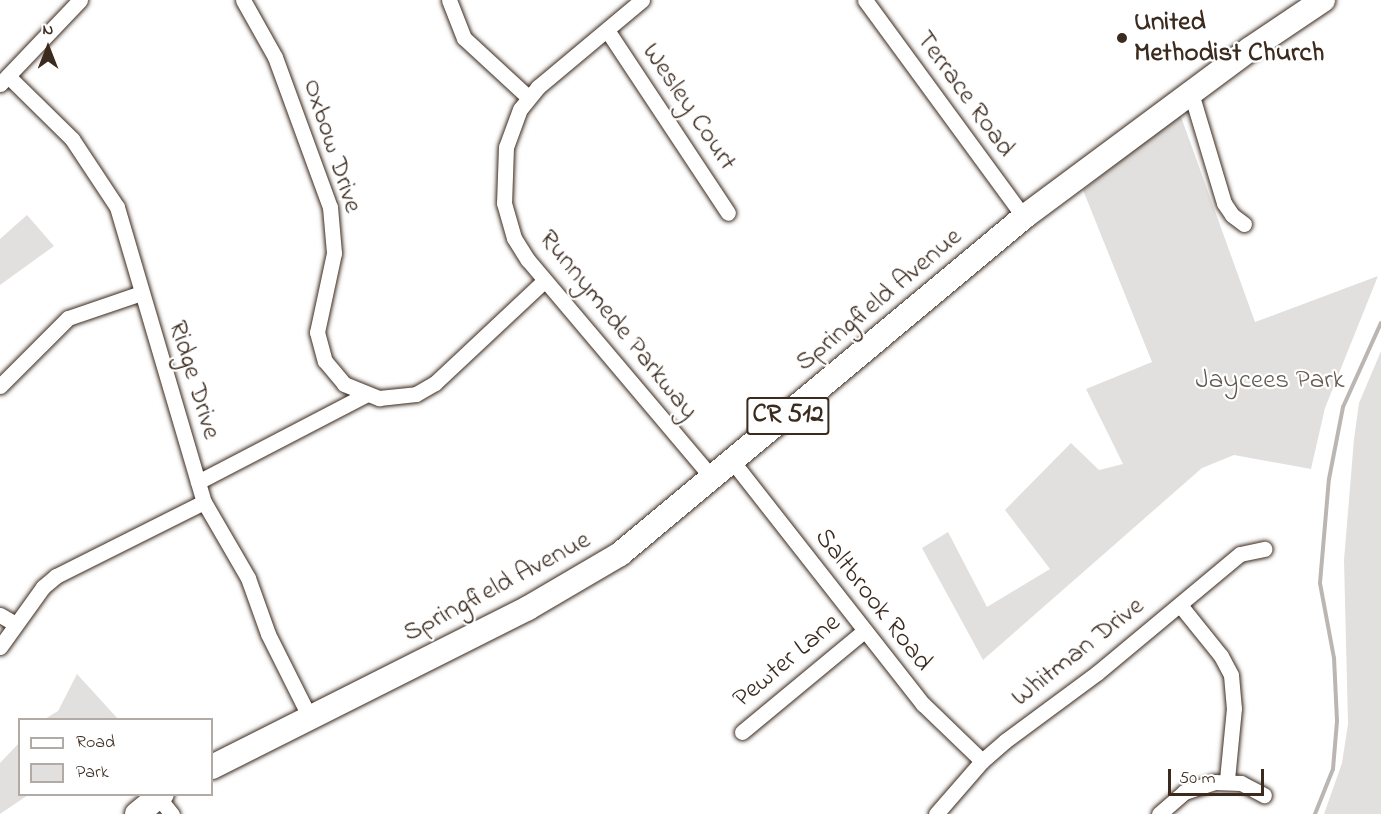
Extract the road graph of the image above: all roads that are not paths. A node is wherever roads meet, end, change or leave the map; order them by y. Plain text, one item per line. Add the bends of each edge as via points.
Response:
1 (80, 0) edge
2 (243, 0) edge
3 (448, 0) edge
4 (642, 0) edge
5 (865, 0) edge
6 (1323, 0) edge
7 (606, 30) junction
8 (4, 80) edge
9 (1191, 93) junction
10 (528, 98) junction
11 (728, 213) dead end
12 (1024, 217) junction
13 (1244, 224) dead end
14 (544, 281) junction
15 (141, 293) junction
16 (0, 386) edge
17 (365, 395) junction
18 (733, 462) junction
19 (714, 479) junction
20 (198, 482) junction
21 (204, 502) junction
22 (1264, 549) dead end
23 (1180, 605) junction
24 (0, 615) edge
25 (14, 623) junction
26 (864, 631) junction
27 (0, 647) edge
28 (309, 716) junction
29 (742, 732) dead end
30 (982, 761) junction
31 (213, 766) edge
32 (1227, 780) junction
33 (1264, 795) dead end
34 (164, 802) edge
35 (137, 814) edge
36 (936, 814) edge
37 (1159, 814) edge

1 - 8 street
2 - 17 street, Oxbow Drive via 275,57 330,207 334,254 318,317 320,347 334,373
3 - 10 street via 464,38
4 - 7 street, Runnymede Parkway
5 - 12 street, Terrace Road
6 - 9 main road, Springfield Avenue / CR 512
7 - 10 street, Runnymede Parkway
7 - 11 street, Wesley Court
8 - 15 street, Ridge Drive via 90,163 117,207
9 - 12 main road, Springfield Avenue / CR 512
9 - 13 street via 1224,203
10 - 14 street, Runnymede Parkway via 506,147 504,203 514,238
12 - 18 main road, Springfield Avenue / CR 512
14 - 17 street via 429,387 401,398
14 - 19 street, Runnymede Parkway
15 - 16 street via 68,318
15 - 20 street, Ridge Drive
17 - 20 street
18 - 19 main road, Springfield Avenue / CR 512
18 - 26 street, Saltbrook Road
19 - 28 main road, Springfield Avenue / CR 512 via 647,534 568,586
20 - 21 street, Ridge Drive
21 - 25 street via 56,576
21 - 28 street, Ridge Drive via 248,578 268,634
22 - 23 street, Whitman Drive via 1240,554
23 - 30 street, Whitman Drive
23 - 32 street via 1221,656 1231,675 1234,708
24 - 25 street
25 - 27 street
26 - 29 street, Pewter Lane
26 - 30 street, Saltbrook Road via 923,704
28 - 31 main road, Springfield Avenue / CR 512
30 - 36 street, Whitman Drive
32 - 33 street
32 - 37 street via 1184,792
34 - 35 main road

